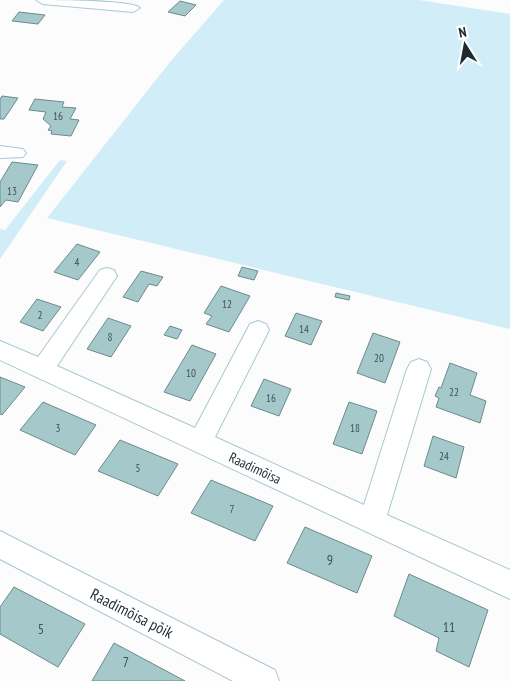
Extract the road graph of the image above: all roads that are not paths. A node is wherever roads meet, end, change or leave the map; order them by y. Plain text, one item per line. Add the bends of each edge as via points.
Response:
1 (43, 0) edge
2 (133, 8) dead end
3 (108, 276) dead end
4 (258, 330) dead end
5 (0, 350) edge
6 (42, 369) junction
7 (419, 369) dead end
8 (200, 442) junction
9 (372, 522) junction
10 (0, 544) edge
11 (510, 586) edge
12 (264, 681) edge

1 - 2 street
3 - 6 street
4 - 8 street
5 - 6 street, Raadimõisa
6 - 8 street, Raadimõisa
7 - 9 street
8 - 9 street, Raadimõisa
9 - 11 street, Raadimõisa
10 - 12 street, Raadimõisa põik

